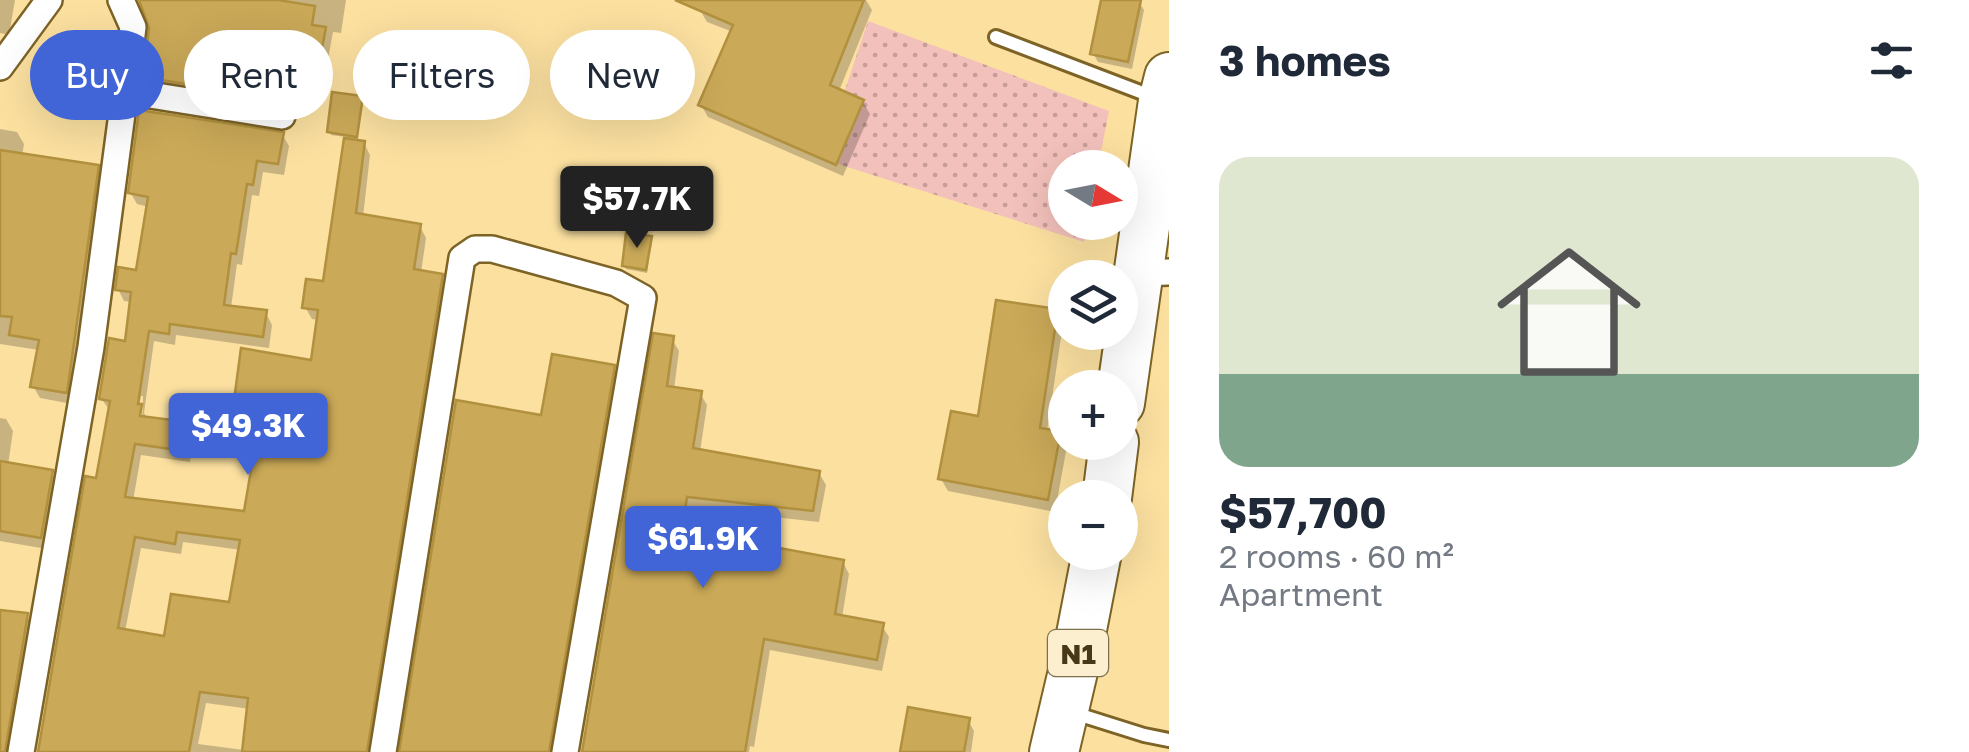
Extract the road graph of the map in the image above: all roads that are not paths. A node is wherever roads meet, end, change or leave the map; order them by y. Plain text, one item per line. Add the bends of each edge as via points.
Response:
1 (50, 0) edge
2 (120, 0) edge
3 (133, 30) edge
4 (996, 37) dead end
5 (0, 67) edge
6 (1166, 89) edge
7 (121, 120) edge
8 (1154, 272) edge
9 (1129, 370) edge
10 (1094, 570) edge
11 (1059, 731) edge
12 (1169, 740) edge
13 (21, 752) edge
14 (383, 752) edge
15 (565, 752) edge

1 - 5 street
2 - 3 street
4 - 6 lane
6 - 8 highway
7 - 13 street via 91,346
8 - 9 highway
10 - 11 highway, N1
11 - 12 lane
14 - 15 street via 462,258 492,249 616,283 643,298

